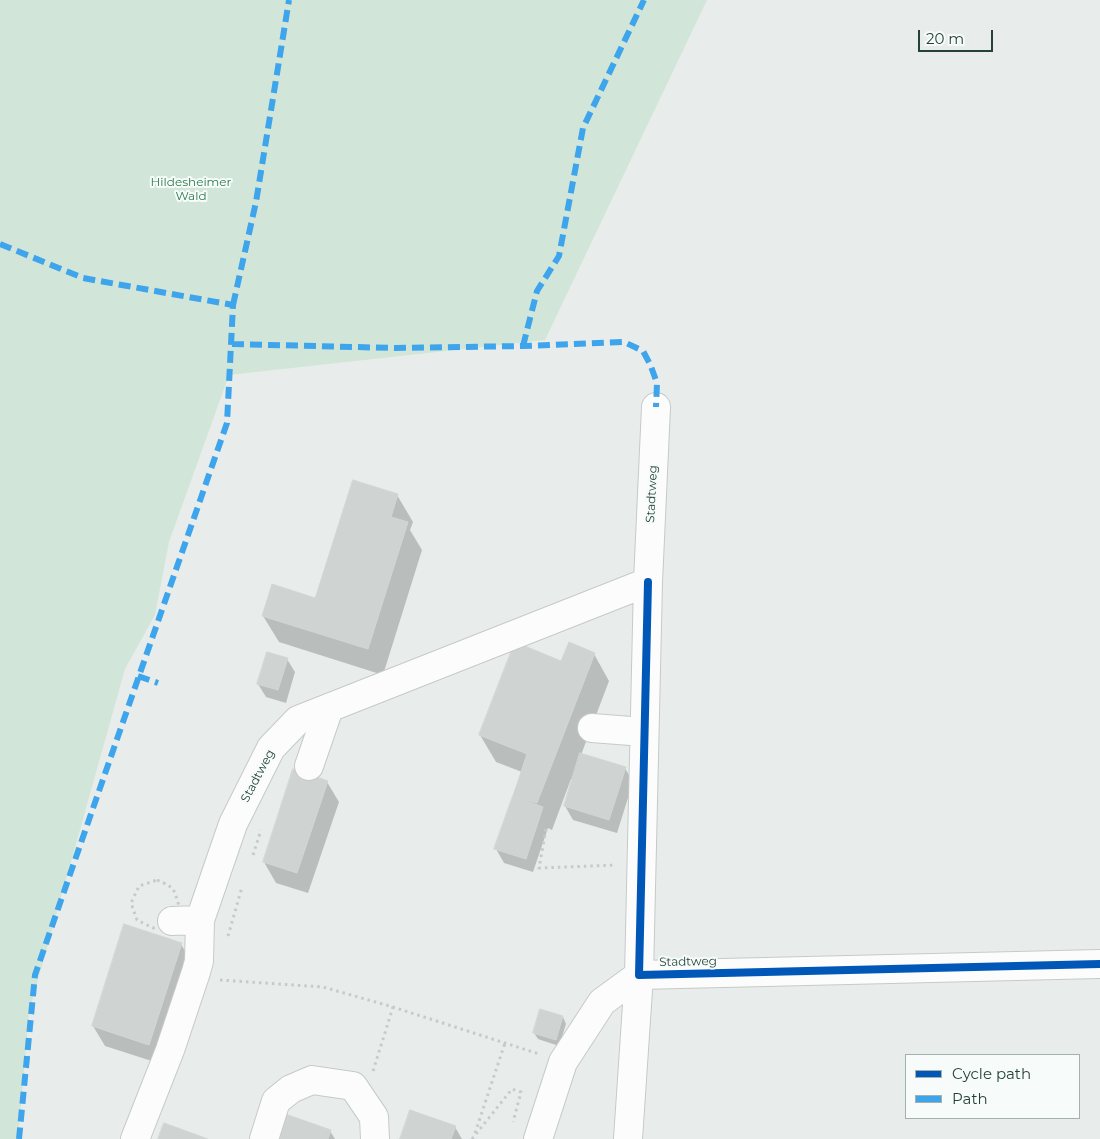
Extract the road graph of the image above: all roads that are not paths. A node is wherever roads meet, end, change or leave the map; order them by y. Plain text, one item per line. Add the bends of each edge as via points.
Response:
1 (656, 407) dead end
2 (648, 582) junction
3 (329, 708) junction
4 (592, 728) dead end
5 (644, 732) junction
6 (308, 766) dead end
7 (172, 920) dead end
8 (200, 920) junction
9 (1100, 964) edge
10 (639, 974) junction
11 (135, 1139) edge
12 (264, 1139) edge
13 (374, 1139) edge
14 (538, 1139) edge
15 (628, 1139) edge

1 - 2 street, Stadtweg
2 - 3 street, Stadtweg
2 - 5 street, Stadtweg
3 - 6 street
3 - 8 street, Stadtweg via 298,720 271,748 233,824
4 - 5 street
5 - 10 street, Stadtweg
7 - 8 street
8 - 11 street, Stadtweg via 196,972
9 - 10 street, Stadtweg
10 - 14 street via 602,1002 563,1062
10 - 15 street
12 - 13 street via 276,1101 291,1089 312,1080 353,1086 374,1117

